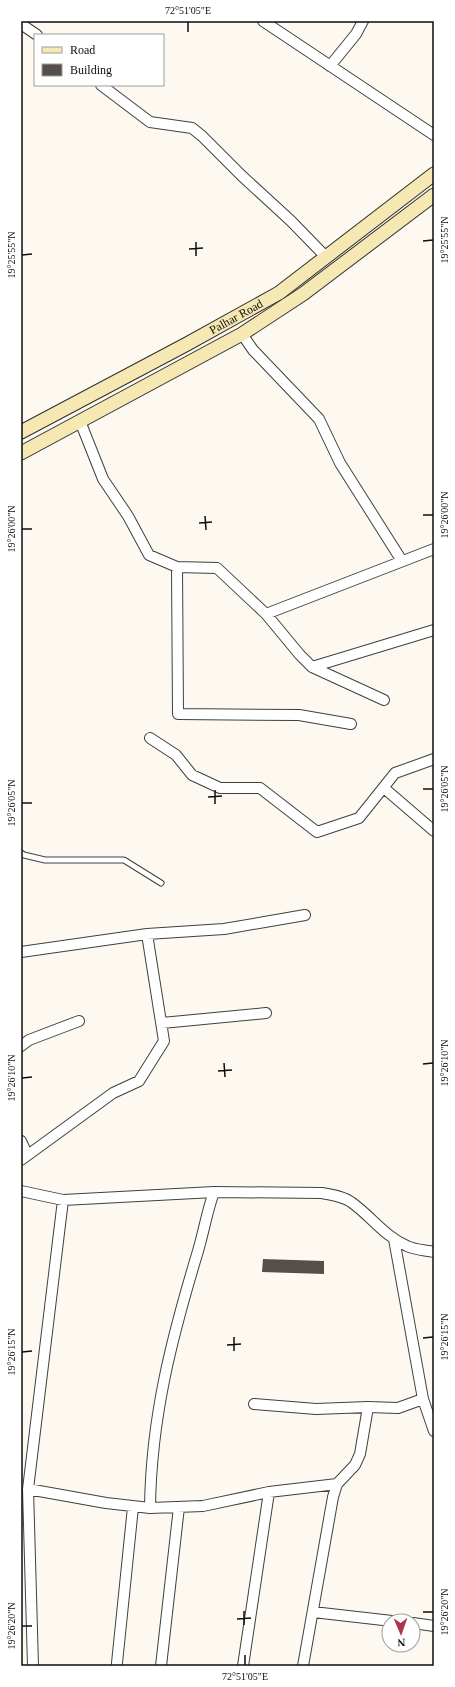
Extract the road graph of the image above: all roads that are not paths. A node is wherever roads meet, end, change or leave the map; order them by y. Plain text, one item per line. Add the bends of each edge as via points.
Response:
1 (264, 21) edge
2 (363, 21) edge
3 (21, 24) edge
4 (35, 34) edge
5 (330, 66) junction
6 (102, 86) edge
7 (434, 135) edge
8 (434, 174) edge
9 (434, 195) edge
10 (326, 257) junction
11 (242, 334) junction
12 (80, 421) junction
13 (21, 432) edge
14 (21, 453) edge
15 (434, 549) edge
16 (402, 561) junction
17 (177, 567) junction
18 (266, 614) junction
19 (434, 630) edge
20 (312, 667) junction
21 (384, 700) dead end
22 (351, 724) dead end
23 (150, 738) dead end
24 (434, 759) edge
25 (384, 788) junction
26 (434, 831) edge
27 (21, 853) edge
28 (161, 884) dead end
29 (305, 915) dead end
30 (147, 934) junction
31 (21, 952) edge
32 (266, 1013) dead end
33 (79, 1021) dead end
34 (162, 1023) junction
35 (21, 1046) edge
36 (21, 1140) edge
37 (24, 1157) edge
38 (21, 1191) edge
39 (214, 1192) junction
40 (63, 1200) junction
41 (394, 1239) junction
42 (434, 1252) edge
43 (423, 1399) junction
44 (254, 1404) dead end
45 (368, 1407) junction
46 (434, 1431) edge
47 (337, 1484) junction
48 (28, 1489) junction
49 (269, 1492) junction
50 (133, 1507) junction
51 (179, 1507) junction
52 (150, 1508) junction
53 (313, 1612) junction
54 (381, 1620) edge
55 (421, 1625) edge
56 (434, 1626) edge
57 (117, 1663) dead end
58 (33, 1666) edge
59 (161, 1666) edge
60 (243, 1666) edge
61 (303, 1666) edge

1 - 5 street
2 - 5 street via 356,34
3 - 4 street
5 - 7 street
6 - 10 street via 150,122 192,128 291,220
8 - 10 main road, Palhar Road
9 - 11 main road, Palhar Road via 303,294
10 - 13 main road, Palhar Road via 279,293
11 - 12 main road, Palhar Road
11 - 16 street via 253,350 319,419 340,464
12 - 14 main road, Palhar Road
12 - 17 street via 103,479 149,554
15 - 16 street
16 - 18 street
17 - 18 street via 217,568
17 - 22 street via 178,714 299,715
18 - 20 street
19 - 20 street
20 - 21 street
23 - 25 street via 176,755 192,775 220,788 260,788 317,832 359,818
24 - 25 street via 395,773
25 - 26 street
27 - 28 lane via 44,860 124,860
29 - 30 street via 224,929
30 - 31 street
30 - 34 street
32 - 34 street
33 - 35 street via 29,1040
34 - 37 street via 164,1041 139,1081 113,1093
36 - 37 street
38 - 40 street
39 - 40 street
39 - 41 street via 322,1193 337,1196 351,1201
39 - 52 street via 164,1372 150,1466
40 - 48 street
41 - 42 street via 408,1247
41 - 43 street
43 - 45 street via 398,1408
43 - 46 street
44 - 45 street via 316,1408
45 - 47 street via 360,1454 355,1465
47 - 49 street
47 - 53 street
48 - 50 street
48 - 58 street
49 - 51 street via 203,1506
49 - 60 street
50 - 52 street
50 - 57 street
51 - 52 street
51 - 59 street
53 - 54 street
53 - 61 street
55 - 56 street

